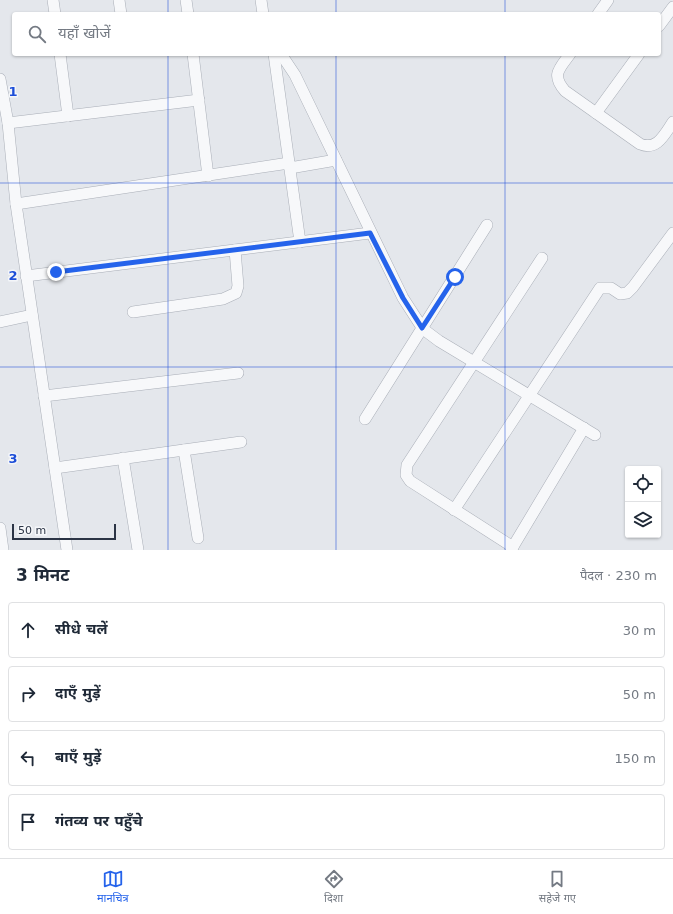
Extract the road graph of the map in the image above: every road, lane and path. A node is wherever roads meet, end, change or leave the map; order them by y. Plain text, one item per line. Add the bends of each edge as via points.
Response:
1 (53, 0) edge
2 (119, 0) edge
3 (186, 0) edge
4 (261, 0) edge
5 (608, 0) edge
6 (673, 7) edge
7 (55, 12) edge
8 (121, 12) edge
9 (188, 12) edge
10 (264, 12) edge
11 (599, 12) edge
12 (661, 23) edge
13 (60, 56) edge
14 (193, 56) edge
15 (274, 56) edge
16 (282, 56) edge
17 (569, 56) edge
18 (638, 56) edge
19 (0, 79) edge
20 (199, 100) junction
21 (596, 113) junction
22 (68, 116) junction
23 (673, 122) edge
24 (8, 123) junction
25 (336, 160) junction
26 (290, 166) junction
27 (208, 176) junction
28 (16, 204) junction
29 (487, 225) dead end
30 (370, 233) junction
31 (673, 233) edge
32 (300, 242) junction
33 (235, 250) junction
34 (542, 258) dead end
35 (26, 276) junction
36 (133, 312) dead end
37 (32, 315) junction
38 (0, 322) edge
39 (422, 328) junction
40 (474, 362) junction
41 (238, 373) dead end
42 (44, 396) junction
43 (529, 396) junction
44 (365, 419) dead end
45 (584, 428) junction
46 (595, 435) dead end
47 (241, 442) dead end
48 (184, 450) junction
49 (123, 458) junction
50 (55, 468) junction
51 (454, 510) junction
52 (0, 528) edge
53 (198, 538) dead end
54 (512, 548) edge
55 (3, 550) edge
56 (67, 550) edge
57 (138, 550) edge

1 - 7 street
2 - 8 street
3 - 9 street
4 - 10 street
5 - 11 street
6 - 12 street
13 - 22 street
14 - 20 street
15 - 26 street
16 - 25 street
17 - 21 street via 557,79 565,91
18 - 21 street
19 - 24 street
20 - 22 street
20 - 27 street
21 - 23 street via 647,147 658,142
22 - 24 street
24 - 28 street
25 - 26 street
25 - 30 street
26 - 27 street
26 - 32 street
27 - 28 street
28 - 35 street
29 - 39 street
30 - 32 street
30 - 39 street via 403,298
31 - 43 street via 627,293 620,294 611,288 600,288
32 - 33 street
33 - 35 street
33 - 36 street via 238,286 236,293 223,299
34 - 40 street
35 - 37 street
37 - 38 street
37 - 42 street
39 - 40 street
39 - 44 street
40 - 43 street
40 - 51 street via 407,465 406,475 410,481
41 - 42 street
42 - 50 street
43 - 45 street
43 - 51 street
45 - 46 street
45 - 54 street
47 - 48 street
48 - 49 street
48 - 53 street
49 - 50 street
49 - 57 street
50 - 56 street
51 - 54 street
52 - 55 street

